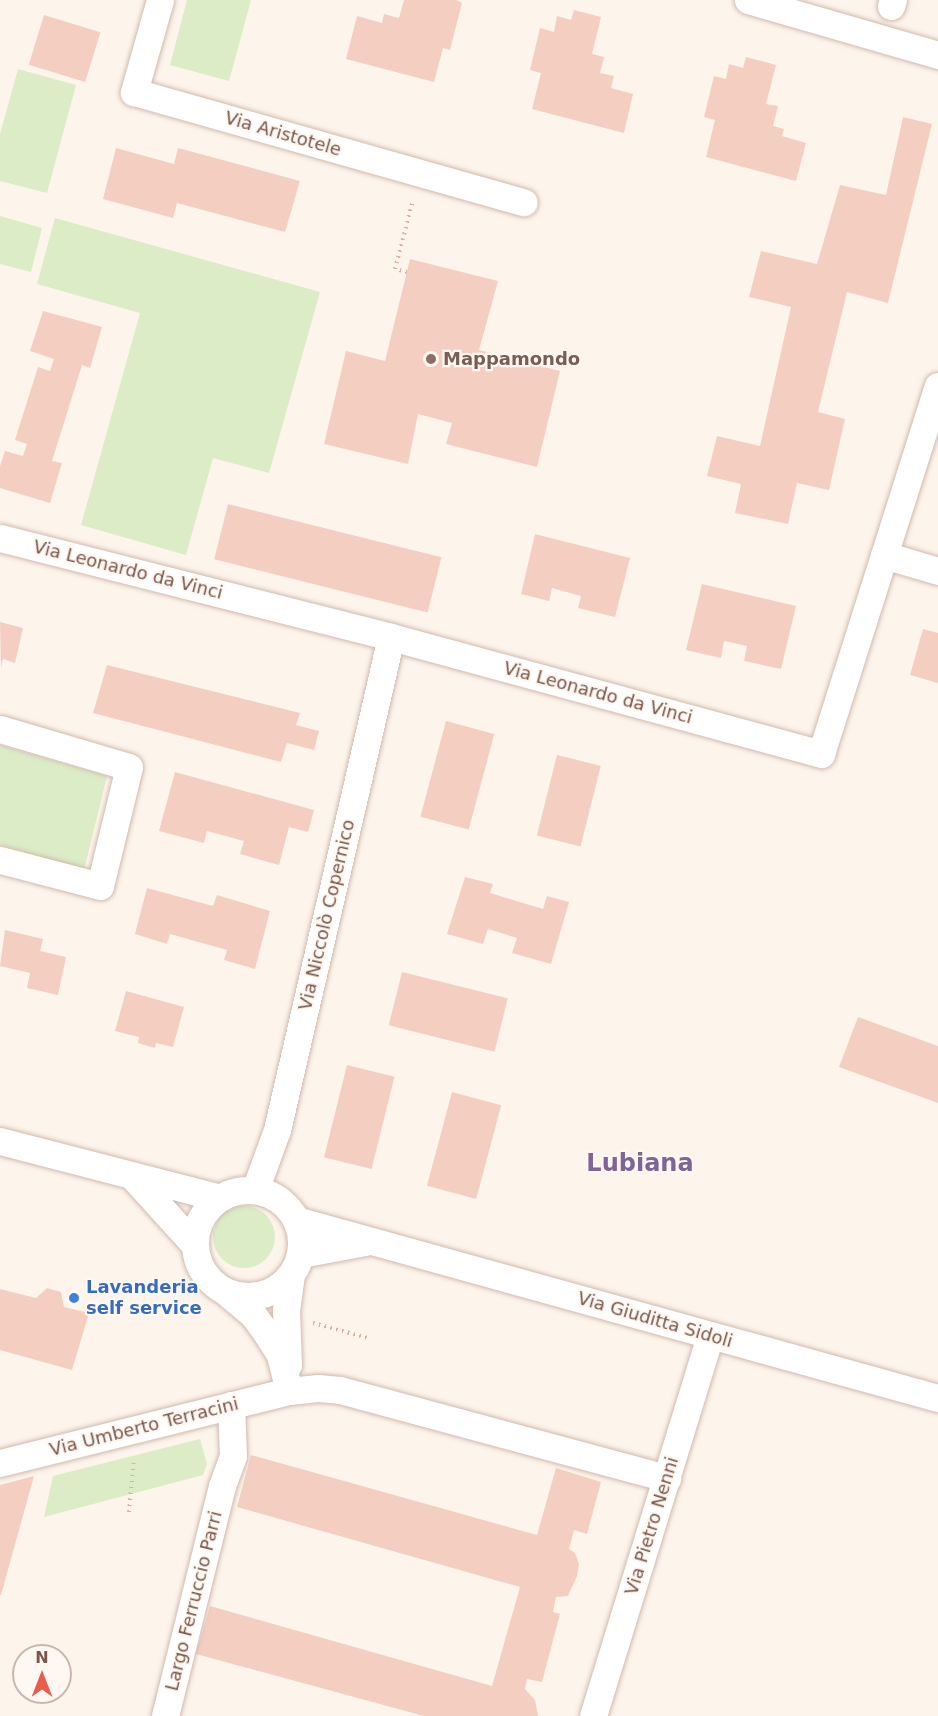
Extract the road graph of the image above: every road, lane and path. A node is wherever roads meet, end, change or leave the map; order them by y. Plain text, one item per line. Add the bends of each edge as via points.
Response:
1 (160, 0) edge
2 (748, 0) edge
3 (938, 55) edge
4 (420, 173) junction
5 (524, 202) dead end
6 (407, 272) dead end
7 (938, 386) edge
8 (0, 538) edge
9 (884, 555) junction
10 (938, 571) edge
11 (391, 637) junction
12 (0, 729) edge
13 (0, 860) edge
14 (0, 1141) edge
15 (133, 1177) junction
16 (255, 1190) junction
17 (220, 1198) junction
18 (296, 1220) junction
19 (372, 1241) junction
20 (194, 1244) junction
21 (296, 1265) junction
22 (227, 1293) junction
23 (710, 1336) junction
24 (289, 1391) junction
25 (938, 1398) edge
26 (231, 1405) junction
27 (0, 1463) edge
28 (667, 1478) junction
29 (165, 1716) edge
30 (593, 1716) edge

1 - 4 street, Via Aristotele via 134,92
2 - 3 street
4 - 5 street, Via Aristotele
4 - 6 path via 395,270
7 - 9 street, Via Leonardo da Vinci
8 - 11 street, Via Leonardo da Vinci
9 - 10 street
9 - 11 street, Via Leonardo da Vinci via 821,754
11 - 16 street, Via Niccolò Copernico via 277,1130
12 - 13 street via 129,767 100,886
14 - 15 street
15 - 17 street
15 - 20 street
16 - 17 street via 237,1191
16 - 18 street via 272,1195
17 - 20 street via 206,1210 197,1226
18 - 19 street, Via Giuditta Sidoli
18 - 21 street via 301,1237
19 - 21 street, Via Giuditta Sidoli
19 - 23 street, Via Giuditta Sidoli
20 - 22 street via 203,1273
21 - 22 street, Via Giuditta Sidoli via 268,1293 255,1297
21 - 24 street via 286,1311
22 - 24 street via 254,1316 267,1334 280,1355
23 - 25 street, Via Giuditta Sidoli
23 - 28 street, Via Pietro Nenni
24 - 26 street, Via Umberto Terracini
24 - 28 street via 340,1390
26 - 27 street, Via Umberto Terracini
26 - 29 street, Largo Ferruccio Parri via 233,1456 222,1486
28 - 30 street, Via Pietro Nenni

